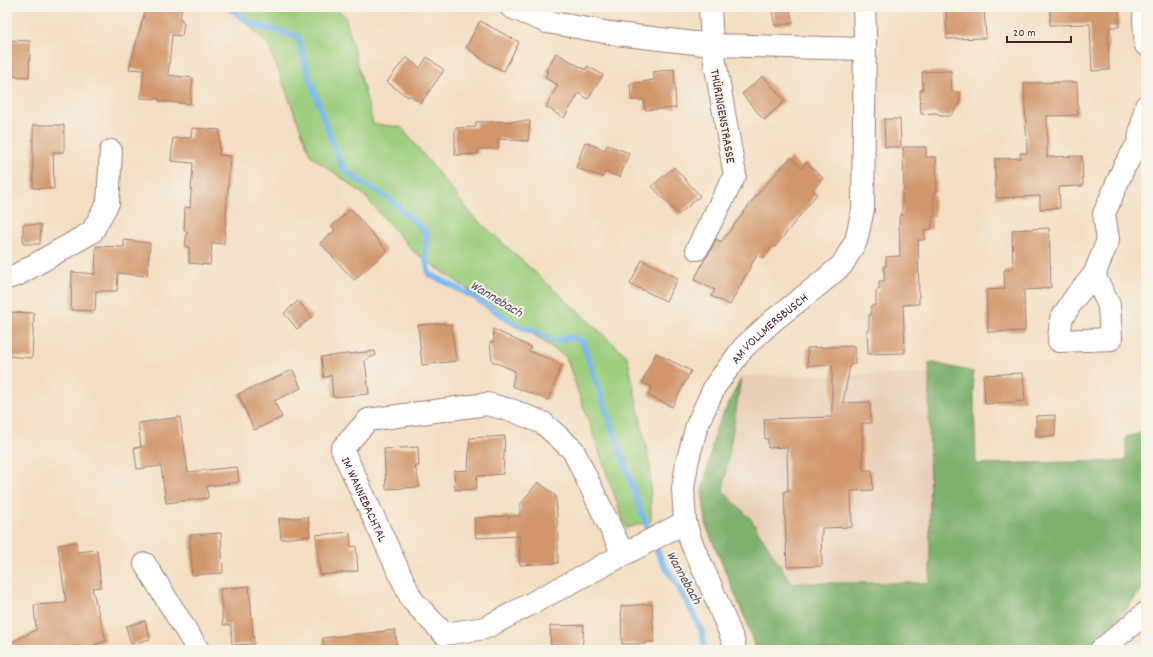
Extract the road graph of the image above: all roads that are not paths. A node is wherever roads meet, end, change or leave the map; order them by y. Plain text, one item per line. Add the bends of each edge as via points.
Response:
1 (511, 7) edge
2 (710, 7) edge
3 (864, 7) edge
4 (1146, 7) edge
5 (712, 45) junction
6 (1146, 45) edge
7 (864, 49) junction
8 (1146, 98) edge
9 (1146, 106) edge
10 (111, 151) dead end
11 (697, 249) dead end
12 (1094, 275) dead end
13 (7, 278) edge
14 (675, 527) junction
15 (631, 550) junction
16 (145, 564) dead end
17 (1146, 612) edge
18 (198, 650) edge
19 (735, 650) edge
20 (1101, 650) edge

1 - 5 street via 547,22 575,28
2 - 5 street, THÜRINGENSTRASSE
3 - 7 street, AM VOLLMERSBUSCH
4 - 6 street
5 - 7 street
5 - 11 street, THÜRINGENSTRASSE via 735,175
7 - 14 street, AM VOLLMERSBUSCH via 863,209 856,242 842,265 744,347 714,386 697,425
8 - 9 street
9 - 12 street via 1138,144 1124,167 1104,214 1108,240
10 - 13 street via 108,203 92,232 17,275
14 - 15 street, IM WANNEBACHTAL
14 - 19 street, AM VOLLMERSBUSCH via 691,542
15 - 15 street, IM WANNEBACHTAL via 485,628 444,634 412,600 342,449 368,420 487,404 514,411 543,423 573,450
16 - 18 street
17 - 20 street

